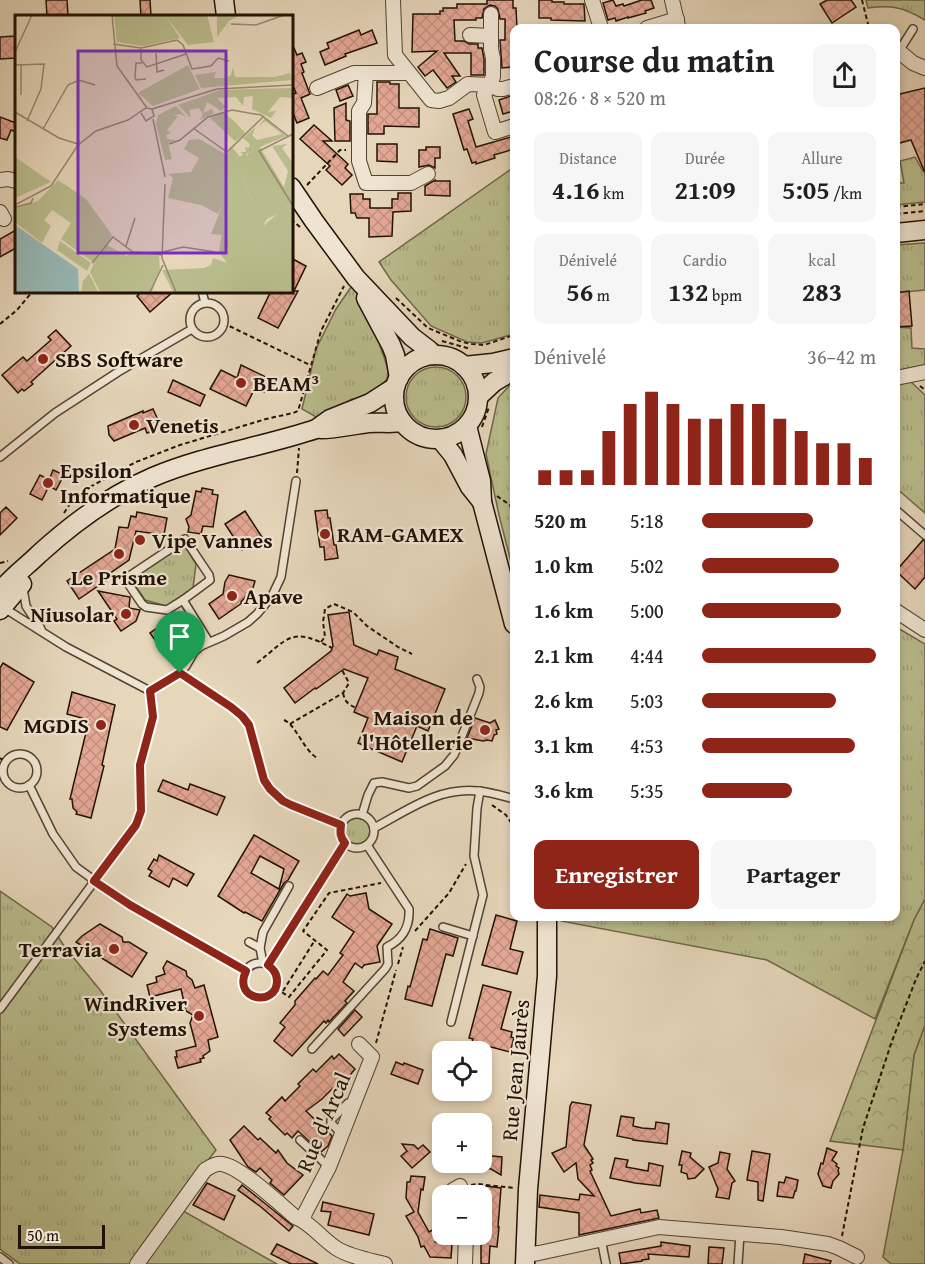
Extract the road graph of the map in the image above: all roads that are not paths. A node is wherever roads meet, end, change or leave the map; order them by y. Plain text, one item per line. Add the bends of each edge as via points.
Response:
1 (224, 0) edge
2 (393, 0) edge
3 (592, 0) edge
4 (672, 0) edge
5 (491, 14) dead end
6 (226, 15) edge
7 (600, 24) edge
8 (678, 24) edge
9 (914, 29) dead end
10 (470, 35) dead end
11 (491, 36) junction
12 (900, 46) edge
13 (900, 52) edge
14 (925, 68) edge
15 (366, 73) junction
16 (409, 73) junction
17 (490, 85) junction
18 (317, 87) dead end
19 (510, 87) edge
20 (510, 127) edge
21 (428, 174) dead end
22 (0, 180) edge
23 (15, 181) edge
24 (294, 191) edge
25 (925, 230) edge
26 (900, 233) edge
27 (351, 281) junction
28 (202, 292) edge
29 (205, 303) junction
30 (192, 329) junction
31 (438, 348) junction
32 (469, 358) junction
33 (510, 359) edge
34 (510, 372) edge
35 (925, 372) edge
36 (900, 377) edge
37 (397, 382) junction
38 (485, 397) junction
39 (402, 422) junction
40 (474, 429) junction
41 (307, 432) junction
42 (440, 439) junction
43 (0, 457) edge
44 (296, 481) road end
45 (488, 498) junction
46 (900, 513) edge
47 (925, 535) edge
48 (12, 580) edge
49 (183, 600) junction
50 (1, 604) edge
51 (510, 605) edge
52 (900, 614) edge
53 (925, 630) edge
54 (43, 631) junction
55 (209, 642) junction
56 (180, 673) junction
57 (477, 679) dead end
58 (150, 691) junction
59 (2, 760) edge
60 (29, 785) junction
61 (480, 791) junction
62 (510, 798) edge
63 (362, 815) junction
64 (341, 825) junction
65 (374, 828) junction
66 (345, 843) junction
67 (367, 845) junction
68 (94, 881) junction
69 (289, 886) dead end
70 (547, 921) edge
71 (443, 927) dead end
72 (473, 936) junction
73 (249, 942) dead end
74 (260, 948) junction
75 (265, 964) junction
76 (246, 971) junction
77 (0, 1009) edge
78 (451, 1022) dead end
79 (359, 1044) dead end
80 (312, 1049) dead end
81 (300, 1140) dead end
82 (329, 1167) junction
83 (303, 1220) junction
84 (740, 1234) junction
85 (601, 1239) junction
86 (466, 1245) edge
87 (0, 1257) edge
88 (858, 1257) dead end
89 (525, 1259) edge
90 (9, 1264) edge
91 (137, 1264) edge
92 (385, 1264) edge
93 (465, 1264) edge
94 (606, 1264) edge
95 (738, 1264) edge

1 - 6 main road
2 - 16 street via 395,55
3 - 7 street
4 - 8 street
5 - 11 street
9 - 12 lane
10 - 11 street
11 - 17 street via 494,77
13 - 14 street
15 - 16 street
15 - 18 street via 354,73
15 - 21 street via 364,103 359,111 358,161 366,183 411,183
16 - 17 street via 431,100 449,98 468,84
17 - 19 street via 498,89
17 - 20 street via 484,95 495,132
22 - 23 street
24 - 27 main road
25 - 26 main road
27 - 31 main road via 411,337 429,350
27 - 37 main road via 391,345
28 - 29 lane
29 - 30 lane via 193,310
29 - 30 lane via 219,309 223,323 212,336
30 - 43 lane via 55,413
31 - 32 main road via 450,357
31 - 37 main road via 413,362
32 - 33 main road via 493,363
32 - 38 main road via 472,374
34 - 38 main road via 494,382
35 - 36 street
37 - 39 main road via 395,405
37 - 41 main road via 370,403
38 - 40 main road via 477,407
39 - 41 main road
39 - 42 main road via 425,438
40 - 42 main road
40 - 45 main road via 481,481
41 - 48 main road via 152,478 76,522
42 - 45 main road via 453,454 470,487
44 - 55 lane via 281,577 272,596 248,622
45 - 51 main road
46 - 47 lane
48 - 50 main road
48 - 54 lane
49 - 49 lane via 210,580 185,539 125,579 146,607 167,610
49 - 55 lane
50 - 54 lane
52 - 53 street
54 - 58 lane
55 - 56 lane via 194,652
56 - 58 lane
56 - 64 lane via 231,707 249,725 270,789 283,801
57 - 63 lane via 479,693 458,746 445,766 409,788 374,783
58 - 68 lane via 153,717 140,765 139,818
59 - 60 lane via 8,783 18,788
59 - 60 lane via 17,754 32,759 37,770
60 - 68 lane via 76,867
61 - 62 lane
61 - 65 lane via 439,794
61 - 72 lane via 474,856 483,895
63 - 64 lane via 351,815
63 - 65 lane
64 - 66 lane
65 - 67 lane
66 - 67 lane via 356,848
66 - 75 lane
67 - 80 lane via 408,909 409,917 401,938 387,947 385,969
68 - 76 lane
68 - 77 lane
69 - 74 lane via 263,933
70 - 89 main road, Rue Jean Jaurès via 547,976
71 - 72 lane
72 - 78 lane
73 - 74 lane
74 - 75 lane
75 - 76 lane via 256,963
75 - 76 lane via 276,974 279,990 266,997 253,997 244,989
79 - 82 street, Rue d'Arcal via 372,1057
81 - 82 lane
82 - 83 street, Rue d'Arcal
83 - 91 street via 232,1168 218,1164 205,1170
83 - 92 street via 339,1250
84 - 85 street via 659,1227
84 - 88 street via 828,1244
84 - 95 lane
85 - 89 street
85 - 94 lane
86 - 93 street
87 - 90 lane

